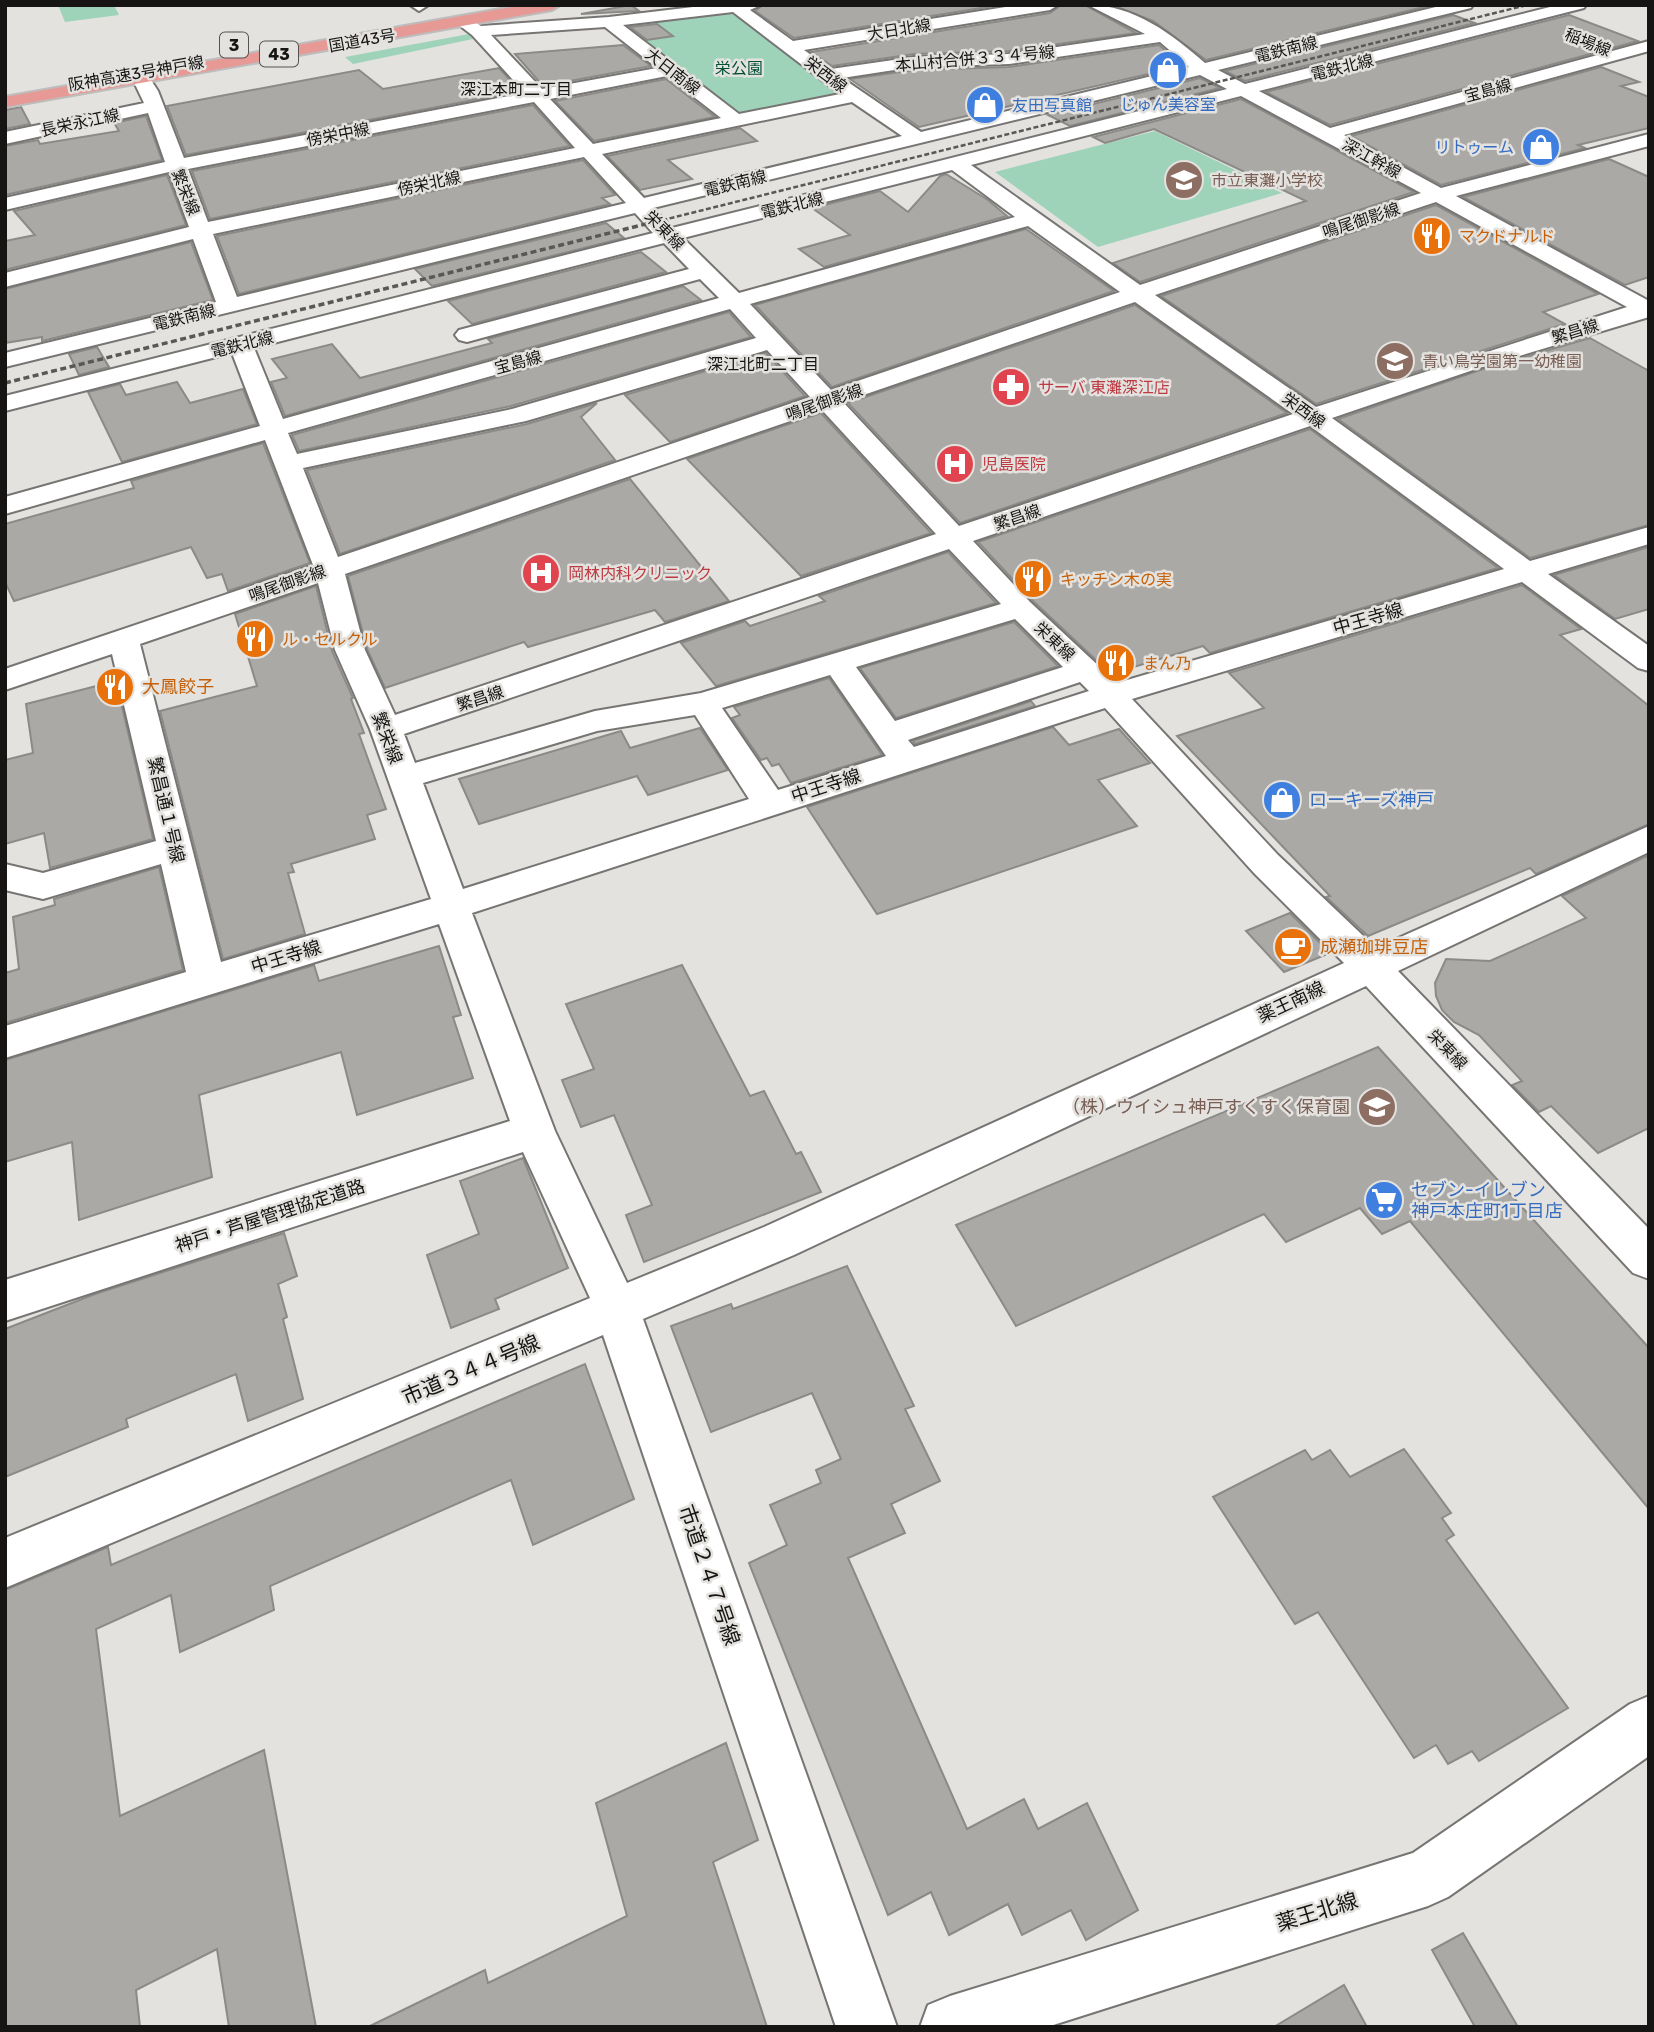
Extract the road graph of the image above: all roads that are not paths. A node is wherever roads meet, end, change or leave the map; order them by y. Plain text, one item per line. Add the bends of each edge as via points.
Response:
1 (514, 5) edge
2 (552, 5) edge
3 (1050, 5) edge
4 (1096, 5) edge
5 (1465, 5) edge
6 (1578, 5) edge
7 (745, 6) edge
8 (1528, 18) junction
9 (468, 19) edge
10 (609, 22) junction
11 (1550, 27) dead end
12 (1164, 36) junction
13 (1596, 45) dead end
14 (1649, 46) edge
15 (789, 47) junction
16 (1619, 54) junction
17 (1009, 59) junction
18 (1649, 67) edge
19 (1202, 69) junction
20 (671, 70) junction
21 (1033, 72) dead end
22 (828, 75) junction
23 (141, 78) junction
24 (5, 85) edge
25 (1058, 86) dead end
26 (1247, 91) junction
27 (5, 96) edge
28 (537, 96) junction
29 (855, 96) junction
30 (1082, 100) junction
31 (5, 102) edge
32 (154, 106) junction
33 (736, 121) junction
34 (1328, 134) junction
35 (5, 138) edge
36 (918, 138) junction
37 (1649, 140) edge
38 (591, 150) junction
39 (956, 163) junction
40 (176, 165) junction
41 (1439, 194) junction
42 (5, 204) edge
43 (641, 206) junction
44 (1031, 219) junction
45 (202, 230) junction
46 (672, 236) junction
47 (706, 271) junction
48 (5, 280) edge
49 (1139, 293) junction
50 (430, 296) junction
51 (736, 302) junction
52 (229, 306) junction
53 (1648, 309) edge
54 (467, 335) junction
55 (771, 341) junction
56 (241, 345) junction
57 (5, 360) edge
58 (496, 368) junction
59 (825, 402) junction
60 (5, 404) edge
61 (1315, 418) junction
62 (273, 429) junction
63 (286, 464) junction
64 (5, 506) edge
65 (1649, 535) edge
66 (958, 538) junction
67 (329, 569) junction
68 (1528, 572) junction
69 (1020, 608) junction
70 (124, 640) junction
71 (1649, 661) edge
72 (836, 662) junction
73 (1085, 670) junction
74 (5, 680) edge
75 (1111, 695) junction
76 (703, 703) junction
77 (386, 729) junction
78 (897, 747) junction
79 (402, 778) junction
80 (770, 804) junction
81 (1649, 838) edge
82 (175, 848) junction
83 (5, 877) edge
84 (450, 907) junction
85 (1369, 965) junction
86 (207, 981) junction
87 (5, 1042) edge
88 (534, 1131) junction
89 (933, 1168) joint
90 (1649, 1259) edge
91 (5, 1301) edge
92 (617, 1309) junction
93 (5, 1563) edge
94 (1649, 1723) edge
95 (867, 2027) edge
96 (950, 2027) edge

1 - 27 highway, 阪神高速3号神戸線 / 3
2 - 9 highway, 国道43号 / 43
3 - 15 street, 大日北線
4 - 12 street, 深江幹線
5 - 19 street, 電鉄南線
6 - 8 street, 電鉄北線
7 - 10 street
7 - 15 street, 栄西線
8 - 11 street, 稲場線
8 - 26 street, 電鉄北線
9 - 10 street
9 - 23 highway, 国道43号 / 43
9 - 24 highway, 阪神高速3号神戸線 / 3
9 - 28 street, 栄東線
10 - 20 street, 大日南線
12 - 17 street, 本山村合併３３４号線
12 - 19 street, 深江幹線
13 - 16 street, 稲場線
14 - 16 street, 宝島線
15 - 22 street, 栄西線
16 - 18 street, 稲場線
16 - 34 street, 宝島線
17 - 21 street
17 - 22 street, 本山村合併３３４号線 via 914,62
19 - 26 street, 深江幹線
19 - 30 street, 電鉄南線
20 - 28 street, 傍栄中線
20 - 33 street, 大日南線
22 - 29 street, 栄西線
23 - 31 highway, 国道43号 / 43
23 - 32 street, 繁栄線
25 - 30 street
26 - 34 street, 深江幹線
26 - 39 street, 電鉄北線
28 - 38 street, 栄東線
28 - 40 street, 傍栄中線
29 - 33 street, 傍栄北線
29 - 36 street, 栄西線
30 - 36 street, 電鉄南線
32 - 35 street, 長栄永江線
32 - 40 street, 繁栄線
33 - 38 street, 傍栄北線
34 - 41 street, 深江幹線
36 - 43 street, 電鉄南線
37 - 41 street, 鳴尾御影線
38 - 43 street, 栄東線
38 - 45 street, 傍栄北線
39 - 44 street, 栄西線
39 - 46 street, 電鉄北線
40 - 42 street, 傍栄中線
40 - 45 street, 繁栄線
41 - 49 street, 鳴尾御影線
41 - 53 street, 深江幹線
43 - 46 street, 栄東線
43 - 52 street, 電鉄南線
44 - 49 street, 栄西線
44 - 51 street, 宝島線
45 - 48 street, 傍栄北線
45 - 52 street, 繁栄線
46 - 47 street, 栄東線
46 - 50 street, 電鉄北線
47 - 51 street, 栄東線
47 - 54 street
49 - 59 street, 鳴尾御影線
49 - 61 street, 栄西線
50 - 54 street
50 - 56 street, 電鉄北線
51 - 55 street, 栄東線
51 - 58 street, 宝島線
52 - 57 street, 電鉄南線
53 - 61 street, 繁昌線 via 1471,363
54 - 58 street
55 - 59 street, 栄東線
55 - 63 street via 517,416
56 - 60 street, 電鉄北線
56 - 62 street, 繁栄線
58 - 62 street, 宝島線
59 - 66 street, 栄東線
59 - 67 street, 鳴尾御影線
61 - 66 street, 繁昌線
61 - 68 street, 栄西線
62 - 63 street, 繁栄線
62 - 64 street, 宝島線
63 - 67 street, 繁栄線
65 - 68 street, 中王寺線
66 - 69 street, 栄東線
66 - 77 street, 繁昌線
67 - 70 street, 鳴尾御影線
67 - 77 street, 繁栄線 via 350,650
68 - 71 street, 栄西線
68 - 75 street, 中王寺線
69 - 72 street
69 - 73 street, 栄東線
70 - 74 street, 鳴尾御影線
70 - 82 street, 繁昌通１号線
72 - 76 street
72 - 78 street
73 - 75 street, 栄東線
73 - 78 street
75 - 78 street, 中王寺線
75 - 85 street, 栄東線 via 1266,864
76 - 79 street via 595,721
76 - 80 street
77 - 79 street, 繁栄線
78 - 80 street, 中王寺線
79 - 84 street, 繁栄線
80 - 84 street, 中王寺線
81 - 85 street, 薬王南線
82 - 83 street via 43,886
82 - 86 street, 繁昌通１号線
84 - 86 street, 中王寺線
84 - 88 street, 繁栄線
85 - 89 street, 薬王南線
85 - 90 street, 栄東線
86 - 87 street, 中王寺線
88 - 91 street, 神戸・芦屋管理協定道路
88 - 92 street, 市道２４７号線
89 - 92 street, 市道３４４号線 via 779,1241
92 - 93 street, 市道３４４号線
92 - 95 street, 市道２４７号線
94 - 96 street, 薬王北線 via 1428,1877

